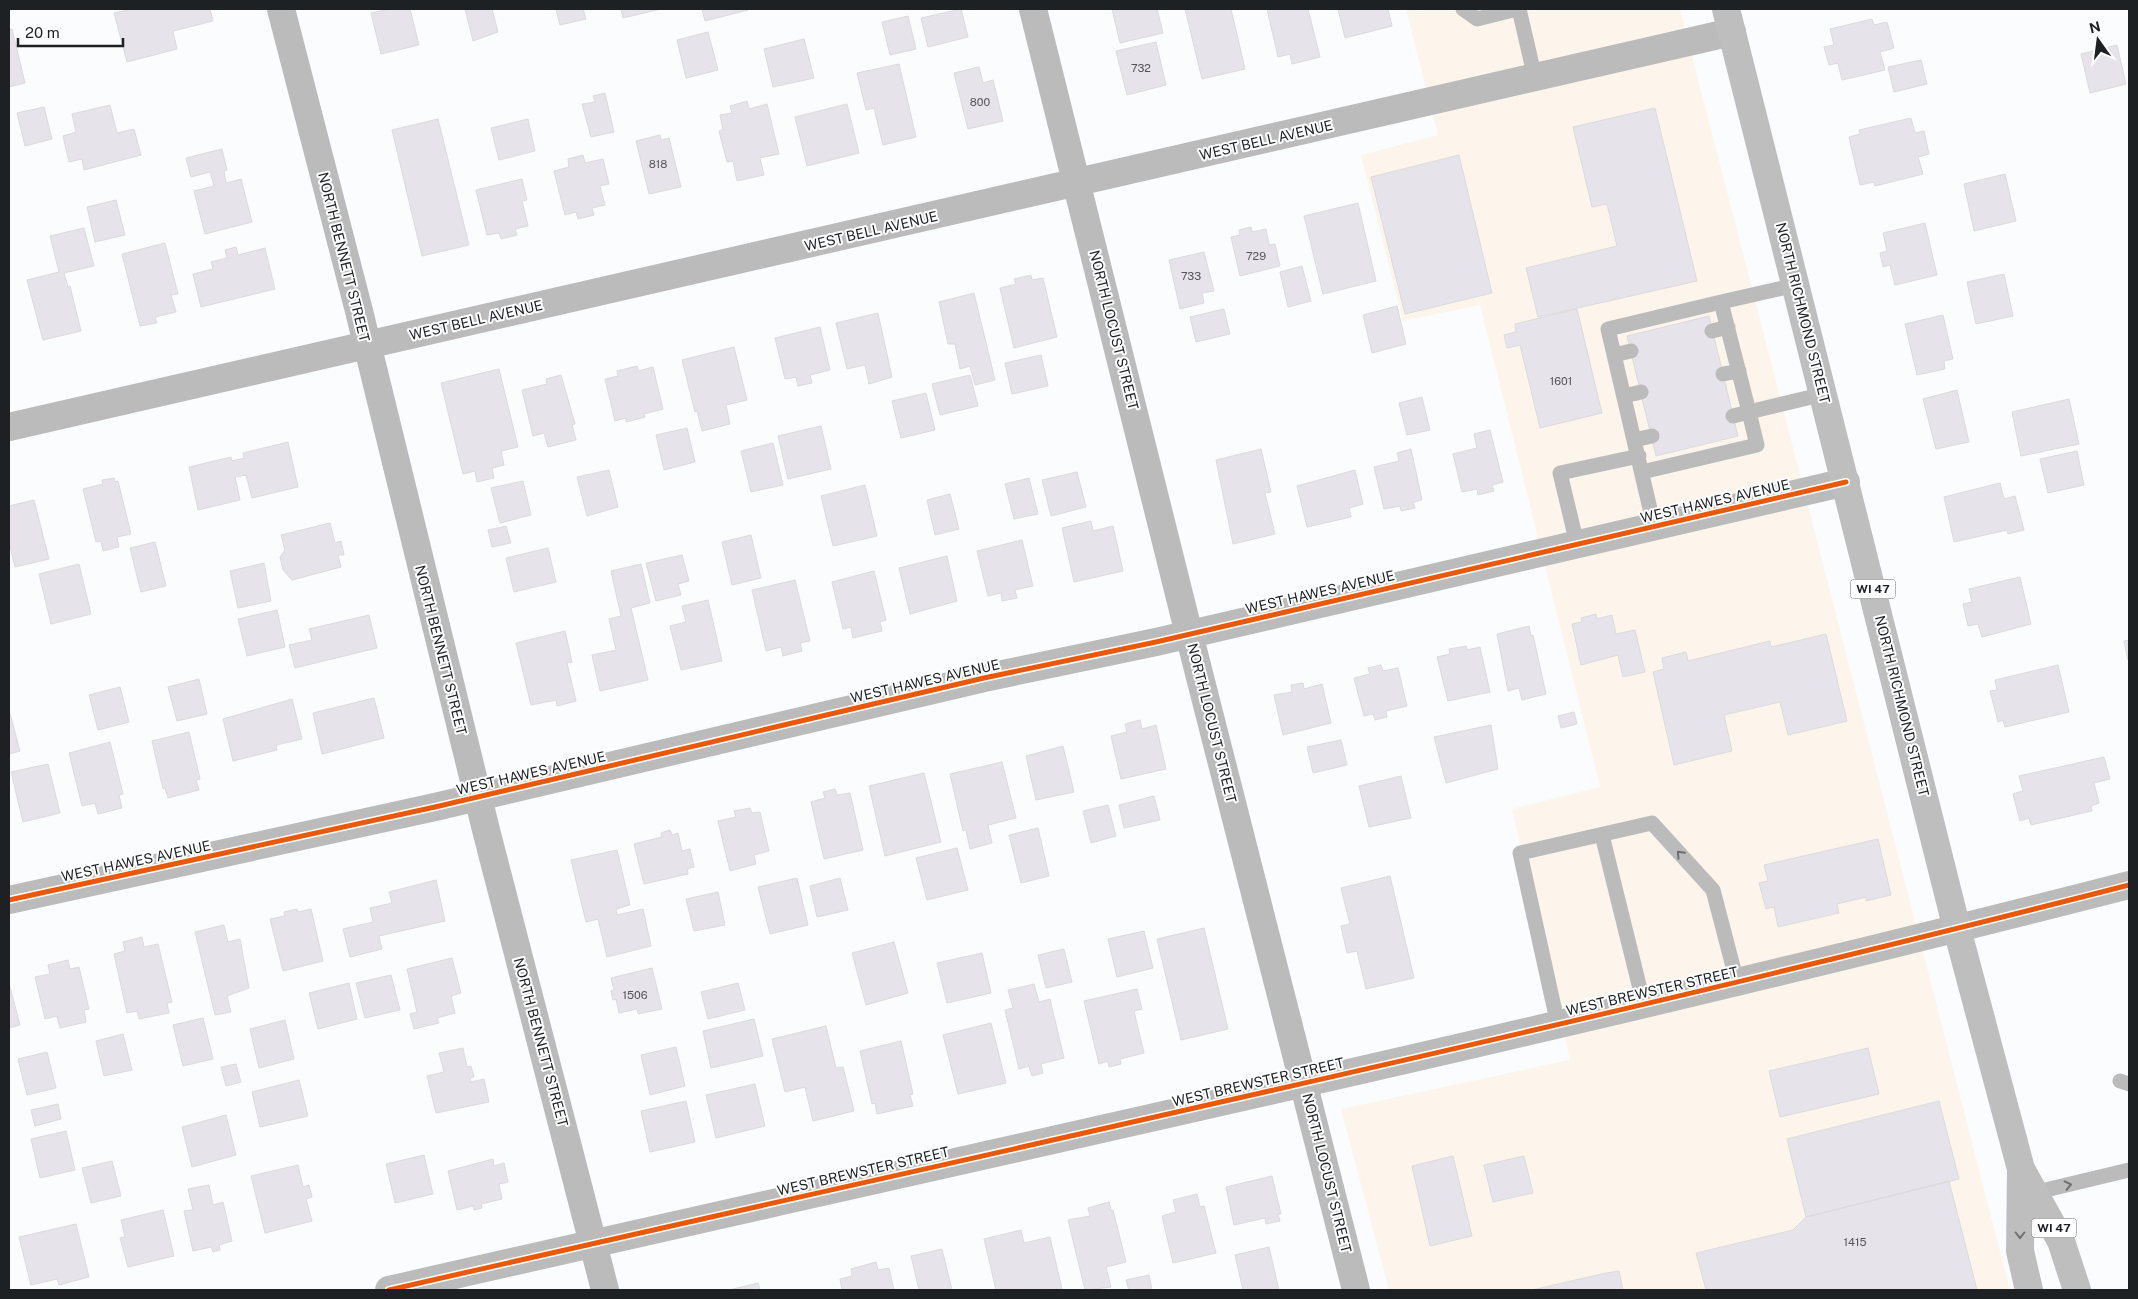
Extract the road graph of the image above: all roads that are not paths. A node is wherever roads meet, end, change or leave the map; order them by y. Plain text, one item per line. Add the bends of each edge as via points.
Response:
1 (281, 9) edge
2 (1033, 9) edge
3 (1462, 9) edge
4 (1518, 9) edge
5 (1729, 21) edge
6 (1535, 78) junction
7 (1078, 184) junction
8 (1796, 285) junction
9 (1721, 302) junction
10 (1728, 328) junction
11 (1712, 331) dead end
12 (367, 346) junction
13 (1631, 351) dead end
14 (1614, 355) junction
15 (1739, 371) junction
16 (1723, 374) dead end
17 (1641, 392) dead end
18 (1824, 394) junction
19 (1624, 396) junction
20 (1749, 412) junction
21 (1733, 416) dead end
22 (9, 427) edge
23 (1652, 436) dead end
24 (1634, 440) junction
25 (1638, 456) junction
26 (1642, 472) junction
27 (1846, 482) junction
28 (1654, 526) junction
29 (1577, 544) junction
30 (1189, 634) junction
31 (478, 797) junction
32 (1602, 835) junction
33 (2129, 885) edge
34 (9, 900) edge
35 (1957, 929) junction
36 (1737, 982) junction
37 (1644, 1005) junction
38 (1558, 1025) junction
39 (1304, 1084) junction
40 (2129, 1170) edge
41 (2025, 1186) junction
42 (593, 1243) junction
43 (389, 1290) edge
44 (606, 1290) edge
45 (1356, 1290) edge
46 (2029, 1290) edge
47 (2076, 1290) edge

1 - 12 street, NORTH BENNETT STREET
2 - 7 street, NORTH LOCUST STREET
3 - 4 lane via 1476,19
4 - 6 lane
5 - 6 street, WEST BELL AVENUE
5 - 8 main road, NORTH RICHMOND STREET / WI 47
6 - 7 street, WEST BELL AVENUE
7 - 12 street, WEST BELL AVENUE
7 - 30 street, NORTH LOCUST STREET
8 - 9 lane
8 - 18 main road, NORTH RICHMOND STREET / WI 47
9 - 10 lane
9 - 14 lane via 1608,329
10 - 11 lane
10 - 15 lane
12 - 22 street, WEST BELL AVENUE
12 - 31 street, NORTH BENNETT STREET
13 - 14 lane
14 - 19 lane
15 - 16 lane
15 - 20 lane
17 - 19 lane
18 - 20 lane
18 - 27 main road, NORTH RICHMOND STREET / WI 47
19 - 24 lane
20 - 21 lane
20 - 26 lane via 1757,444
23 - 24 lane
24 - 25 lane
25 - 26 lane
25 - 29 lane via 1560,473
26 - 28 lane
27 - 28 street, WEST HAWES AVENUE
27 - 35 main road, NORTH RICHMOND STREET / WI 47
28 - 29 street, WEST HAWES AVENUE
29 - 30 street, WEST HAWES AVENUE
30 - 31 street, WEST HAWES AVENUE via 984,678
30 - 39 street, NORTH LOCUST STREET
31 - 34 street, WEST HAWES AVENUE
31 - 42 street, NORTH BENNETT STREET
36 -> 32 lane via 1714,890 1652,824
32 - 37 lane
32 - 38 lane via 1520,853
33 - 35 street, WEST BREWSTER STREET
35 - 36 street, WEST BREWSTER STREET
35 - 41 main road, NORTH RICHMOND STREET / WI 47
36 - 37 street, WEST BREWSTER STREET
37 - 38 street, WEST BREWSTER STREET
38 - 39 street, WEST BREWSTER STREET
39 - 42 street, WEST BREWSTER STREET
39 - 45 street, NORTH LOCUST STREET
41 -> 40 lane
41 -> 46 main road, NORTH RICHMOND STREET / WI 47 via 2020,1251
41 - 47 main road, NORTH RICHMOND STREET / WI 47 via 2062,1241
42 - 43 street, WEST BREWSTER STREET
42 - 44 street, NORTH BENNETT STREET

